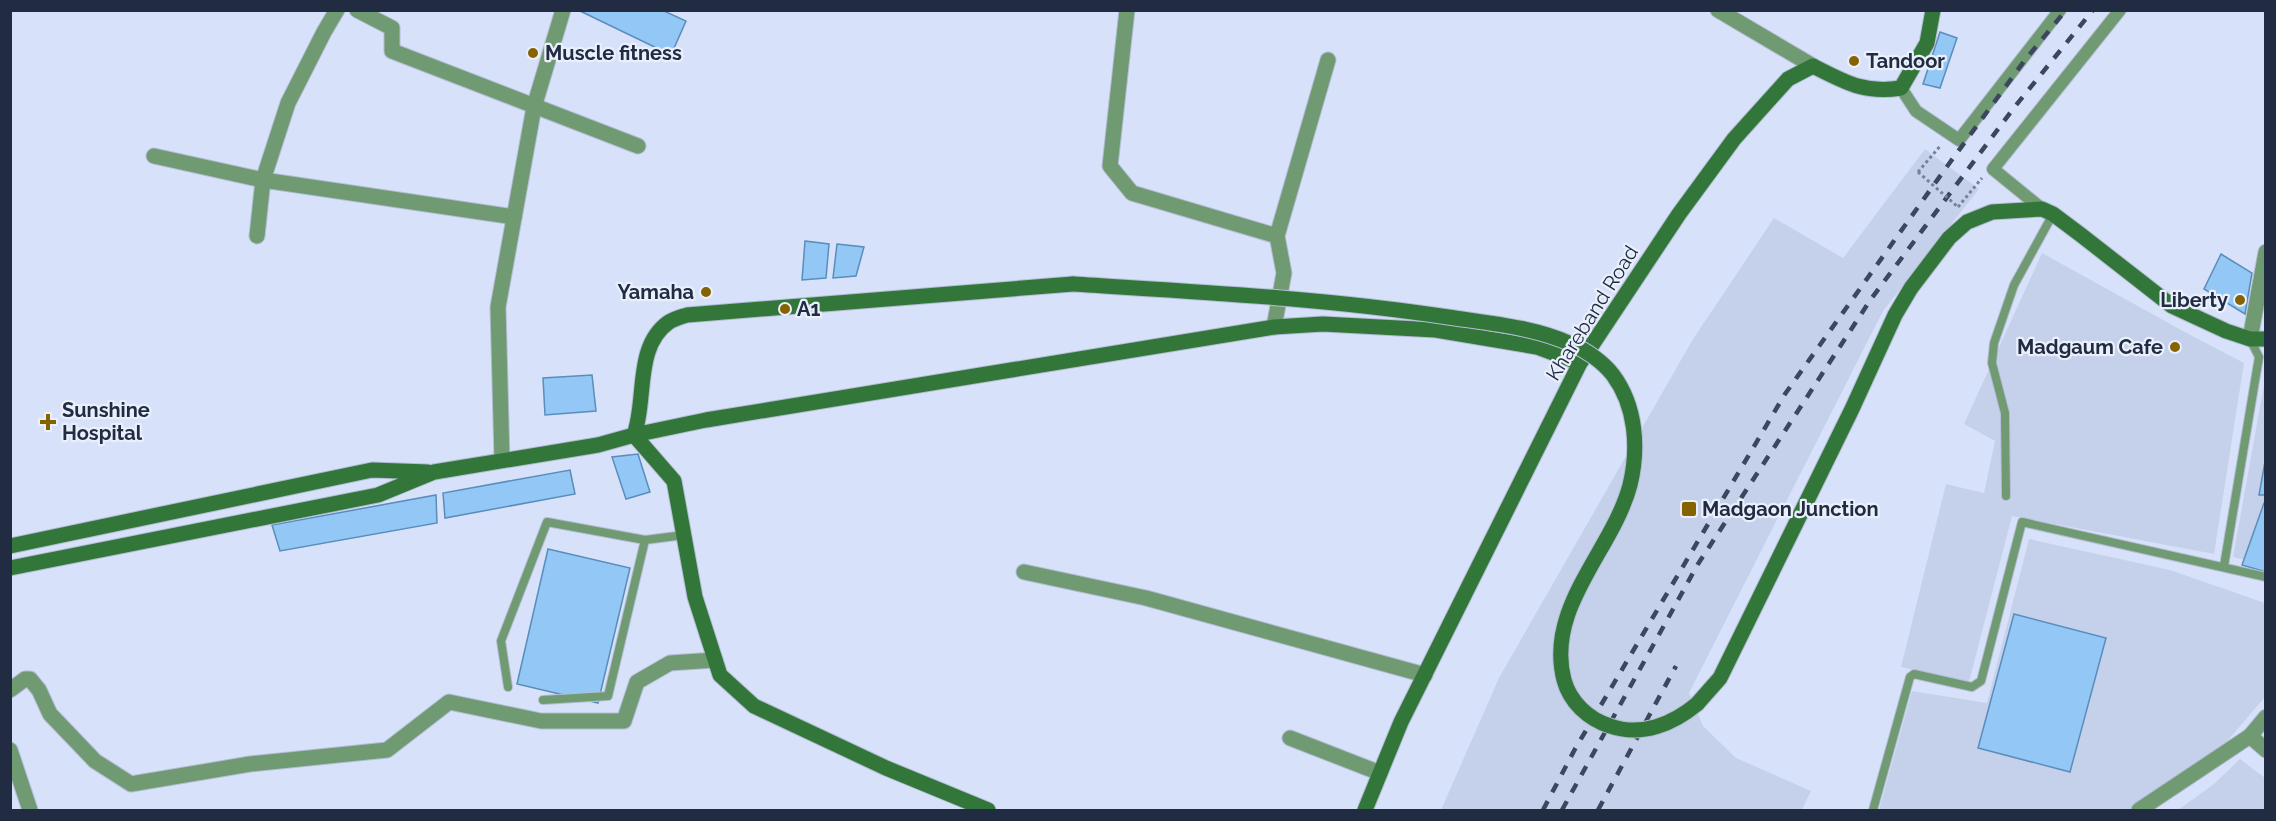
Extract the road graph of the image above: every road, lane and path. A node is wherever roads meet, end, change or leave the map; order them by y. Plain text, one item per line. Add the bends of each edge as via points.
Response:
1 (337, 10) edge
2 (357, 10) edge
3 (563, 10) edge
4 (1126, 10) edge
5 (1718, 10) edge
6 (1934, 10) edge
7 (2060, 10) edge
8 (2120, 10) edge
9 (1328, 60) dead end
10 (1814, 66) junction
11 (1901, 88) junction
12 (534, 107) junction
13 (1944, 142) dead end
14 (638, 146) dead end
15 (154, 156) dead end
16 (1987, 173) dead end
17 (263, 180) junction
18 (2048, 212) junction
19 (514, 217) junction
20 (257, 236) dead end
21 (1277, 236) junction
22 (2265, 252) edge
23 (1274, 327) junction
24 (2258, 339) edge
25 (1581, 363) junction
26 (634, 435) junction
27 (502, 460) junction
28 (434, 472) junction
29 (2006, 496) dead end
30 (684, 535) junction
31 (64, 536) junction
32 (645, 540) junction
33 (10, 546) edge
34 (67, 557) junction
35 (2224, 567) junction
36 (10, 568) edge
37 (1024, 572) dead end
38 (2265, 577) edge
39 (715, 660) junction
40 (1425, 675) junction
41 (508, 687) dead end
42 (10, 690) edge
43 (543, 700) dead end
44 (2265, 717) edge
45 (2250, 736) junction
46 (1290, 738) dead end
47 (10, 750) edge
48 (2265, 750) edge
49 (1380, 773) junction
50 (30, 810) edge
51 (988, 810) edge
52 (1365, 810) edge
53 (1873, 810) edge
54 (2139, 810) edge

1 - 17 street via 288,103
2 - 12 street via 392,28 392,51
3 - 12 street
4 - 21 street via 1110,166 1132,193
5 - 10 street
6 - 11 main road via 1927,44
7 - 11 street via 1959,140 1917,111
8 - 18 street via 1993,169
9 - 21 street
10 - 11 main road via 1857,87
10 - 25 main road, Khareband Road via 1788,79 1734,139 1679,214
12 - 14 street
12 - 19 street
13 - 16 path, bridge via 1918,172 1958,207
15 - 17 street
17 - 19 street
17 - 20 street
18 - 24 main road via 2172,306 2226,331
18 - 26 main road, bridge via 1992,212 1967,222 1949,238 1895,315 1720,678 1678,719 1655,728 1635,730 1599,722 1578,706 1567,691 1561,649 1564,628 1572,603 1630,485 1634,426 1628,400 1612,374 1572,344 1547,335 1318,300 1073,284 687,315 670,322 655,336 647,354 640,420
18 - 29 lane via 2014,285 1994,343 1992,363 2005,413
19 - 27 street via 498,307
21 - 23 street via 1284,273
22 - 24 street
23 - 25 main road via 1323,324 1436,330 1537,347
23 - 26 main road
24 - 35 lane via 2259,357
25 - 40 main road, Khareband Road
26 - 27 main road via 598,445
26 - 30 main road via 674,481
27 - 28 main road
28 - 31 main road via 372,470
28 - 34 main road via 378,495
30 - 32 lane
30 - 39 main road via 695,597
31 - 33 main road
31 - 34 main road
32 - 41 lane via 547,522 501,641
32 - 43 lane via 608,696
34 - 36 main road
35 - 38 lane
35 - 53 lane via 2022,522 1981,681 1972,687 1914,674 1910,677
37 - 40 street via 1146,598
39 - 42 street via 670,663 638,682 624,721 540,721 449,702 387,750 250,764 131,784 95,761 50,714 30,679
39 - 51 main road via 720,675 754,706 886,768
40 - 49 main road, Khareband Road
44 - 45 street
45 - 48 street
45 - 54 street
46 - 49 street
47 - 50 street
49 - 52 main road, Khareband Road

